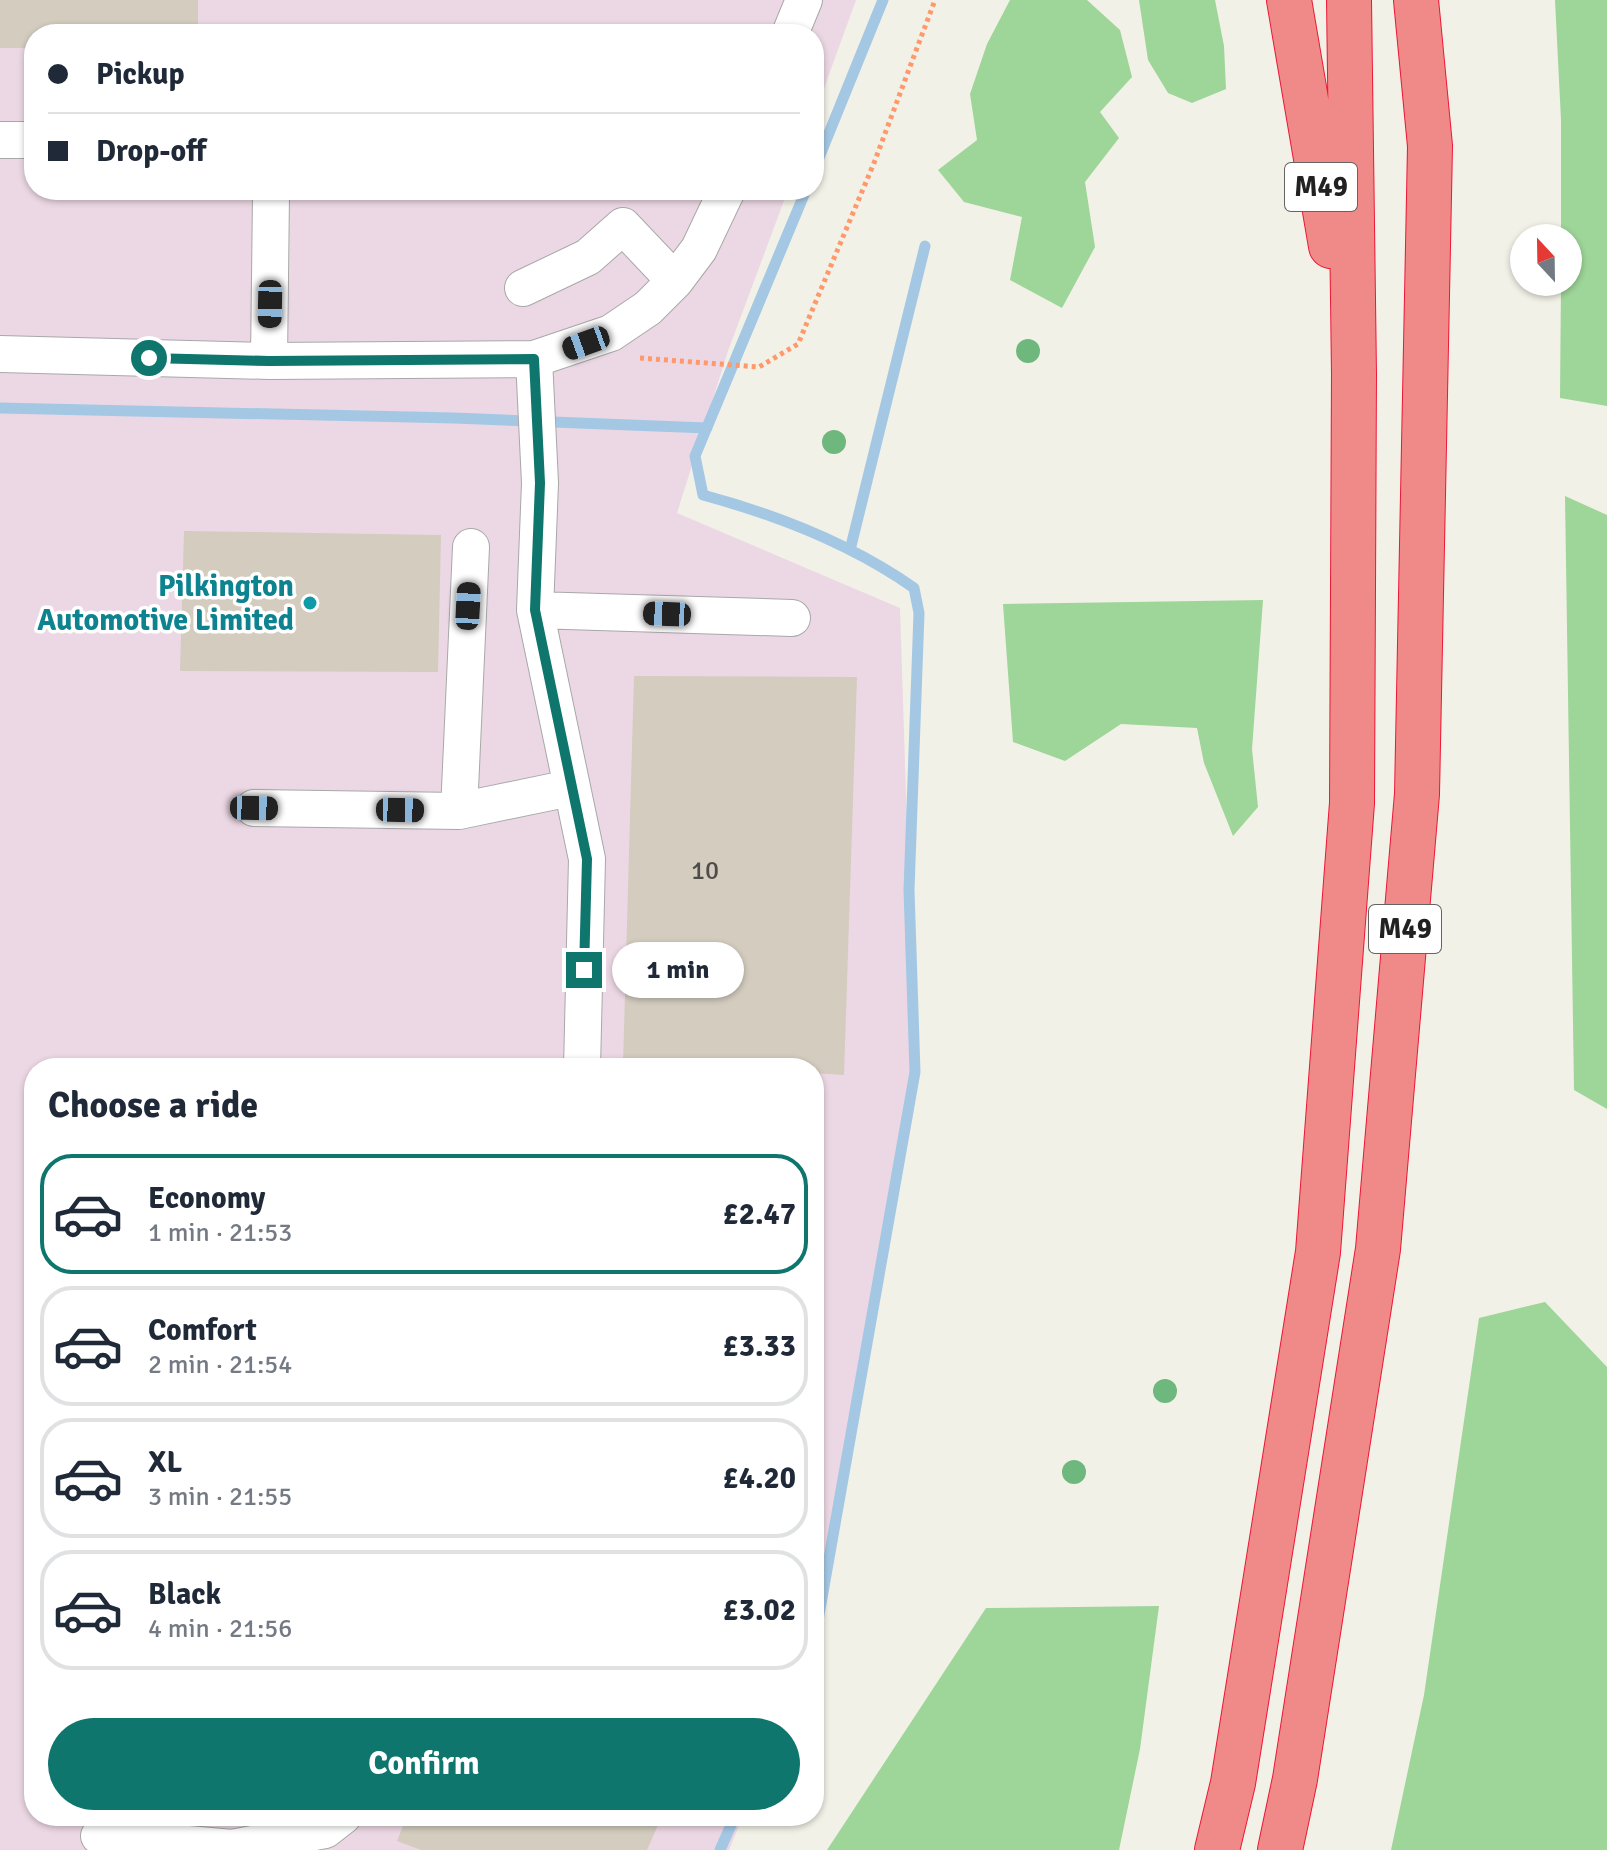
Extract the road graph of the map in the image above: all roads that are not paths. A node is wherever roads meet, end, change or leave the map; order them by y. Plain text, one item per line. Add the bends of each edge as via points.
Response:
1 (804, 0) edge
2 (1289, 0) edge
3 (1349, 0) edge
4 (1416, 0) edge
5 (1437, 0) edge
6 (794, 24) edge
7 (0, 140) edge
8 (24, 140) edge
9 (1430, 146) junction
10 (271, 200) edge
11 (722, 200) edge
12 (675, 281) junction
13 (523, 288) dead end
14 (0, 354) edge
15 (534, 359) junction
16 (269, 361) junction
17 (1354, 374) junction
18 (471, 547) dead end
19 (535, 610) junction
20 (792, 618) dead end
21 (570, 788) junction
22 (254, 808) dead end
23 (459, 811) junction
24 (582, 1058) edge
25 (334, 1832) edge
26 (99, 1836) dead end
27 (232, 1849) edge
28 (1217, 1850) edge
29 (1280, 1850) edge

1 - 6 street
2 - 17 highway, M49
3 - 17 highway, M49
4 - 9 highway, M49
5 - 9 highway, M49
7 - 8 street
9 - 29 highway, M49 via 1417,794 1381,1218
10 - 16 street
11 - 12 street via 699,249
12 - 13 street via 623,226 588,257
12 - 15 street via 611,333
14 - 16 street
15 - 16 street
15 - 19 street via 540,483
17 - 28 highway, M49 via 1352,803 1318,1252 1233,1783
18 - 23 street
19 - 20 street
19 - 21 street
21 - 23 street
21 - 24 street via 587,859
22 - 23 street
25 - 27 street
26 - 27 street

